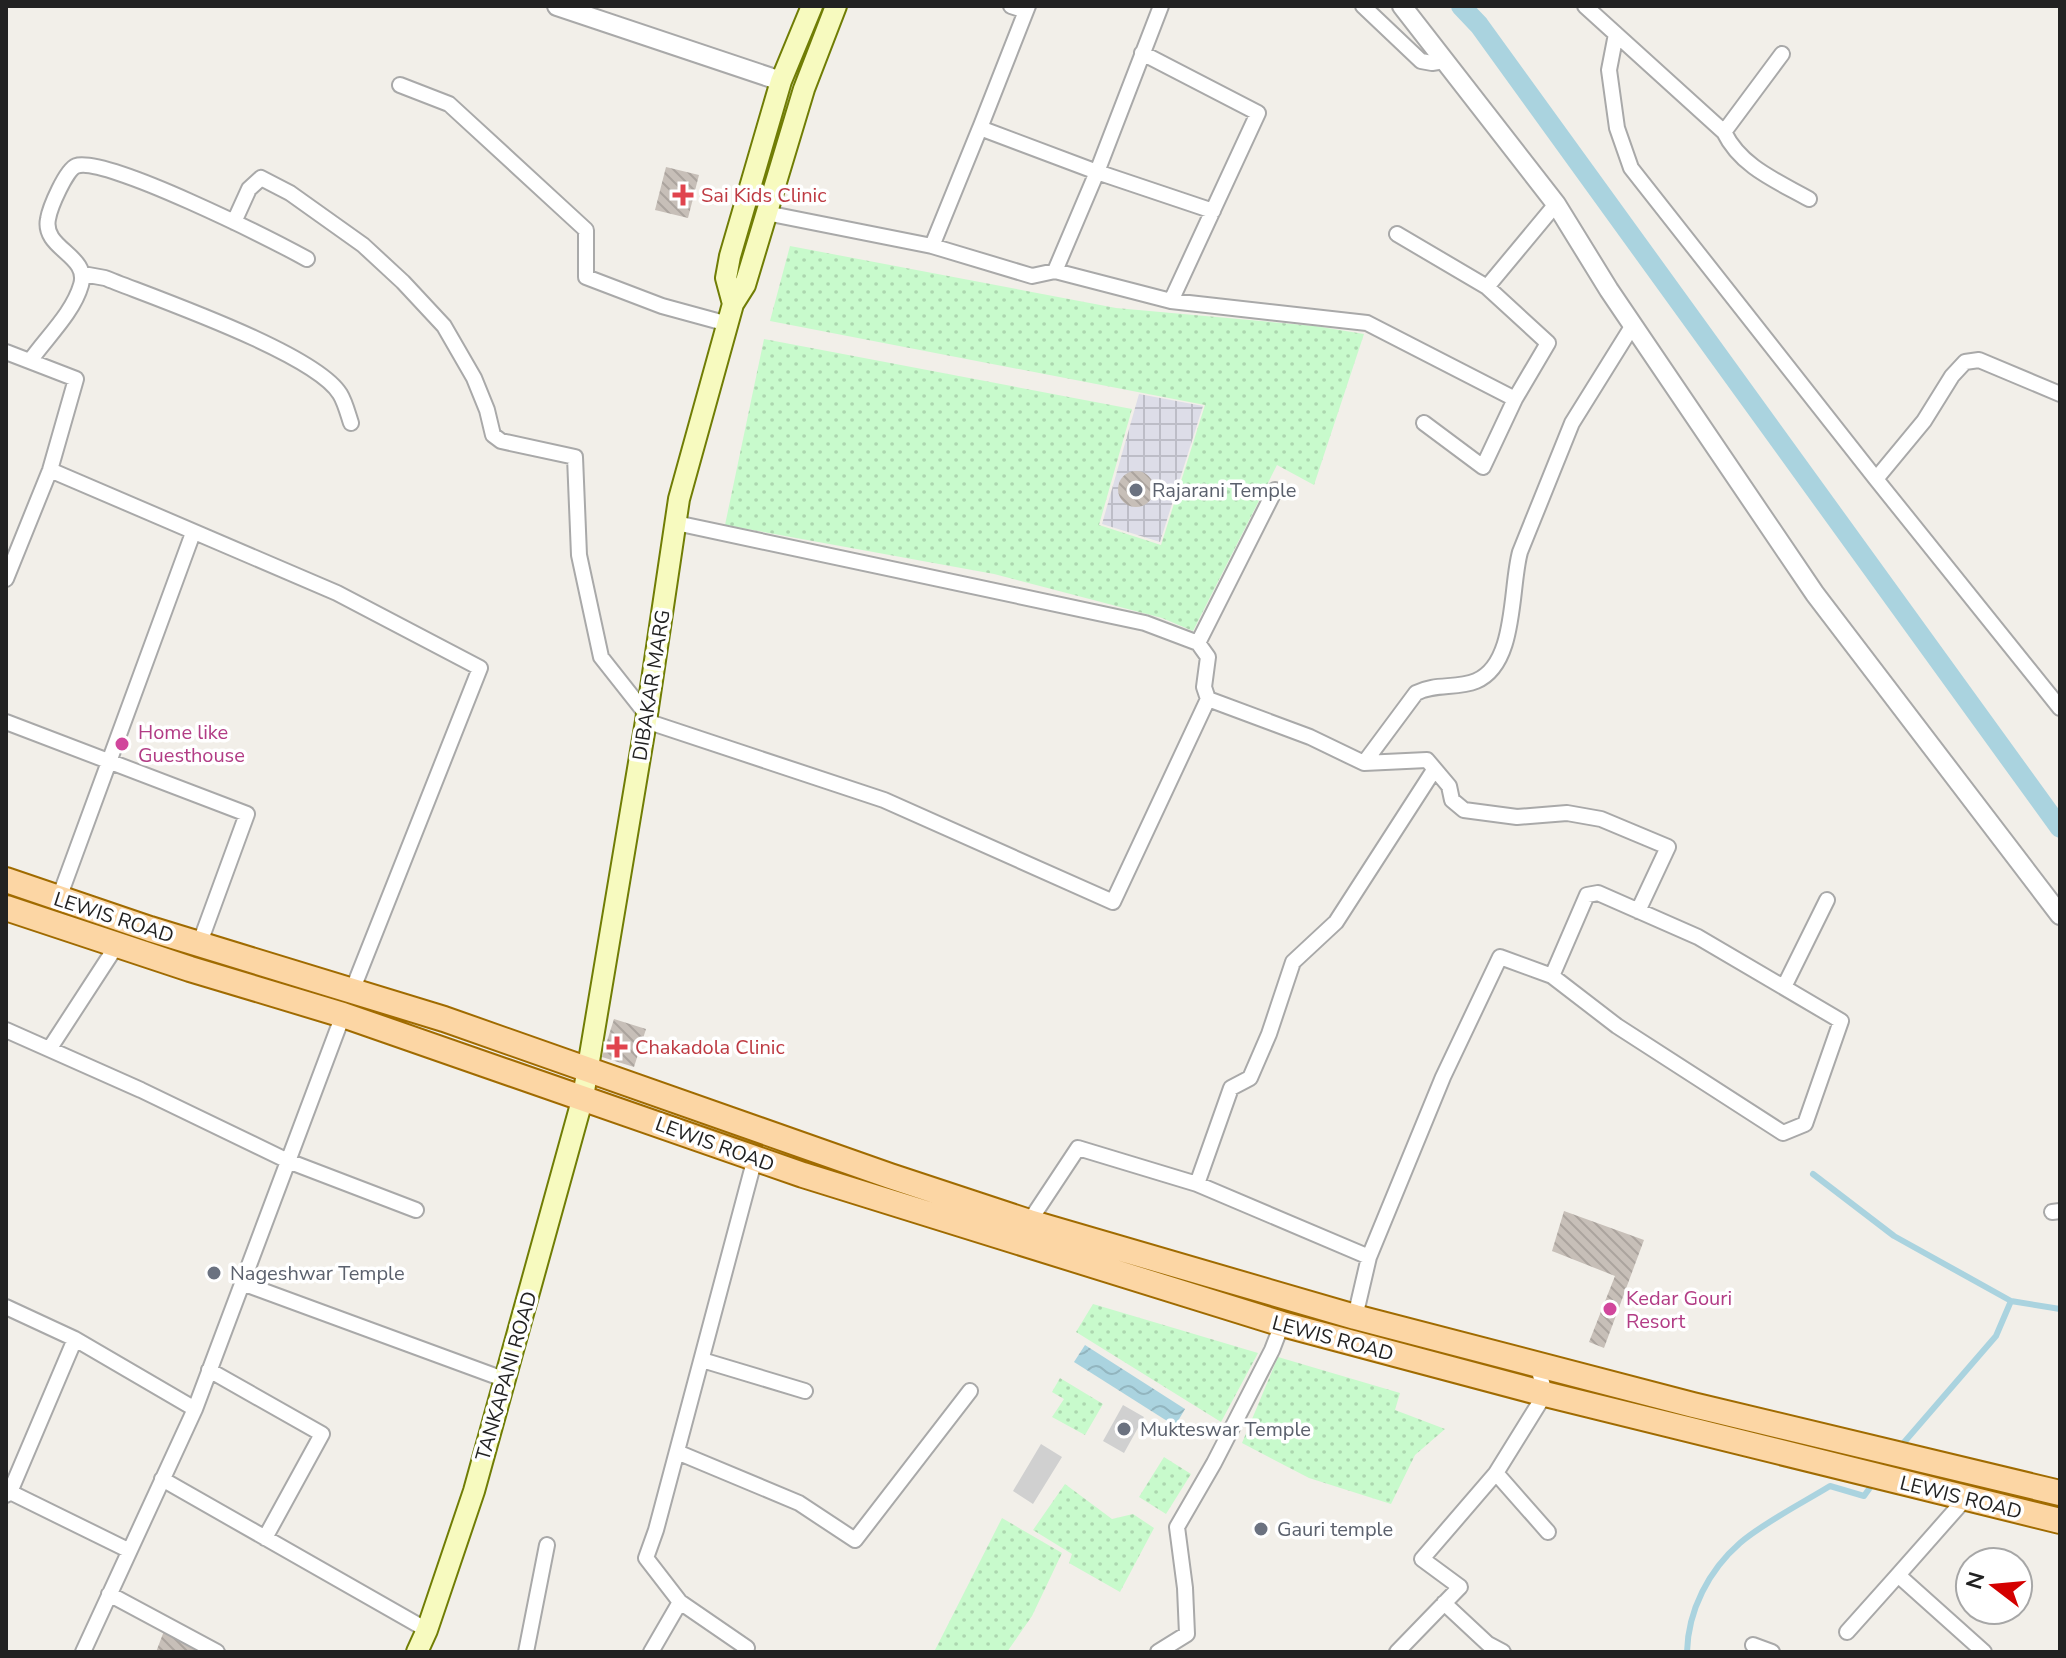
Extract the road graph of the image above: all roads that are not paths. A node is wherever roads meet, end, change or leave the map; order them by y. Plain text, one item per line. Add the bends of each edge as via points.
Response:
1 (557, 6) edge
2 (812, 6) edge
3 (836, 6) edge
4 (1011, 6) edge
5 (1161, 6) edge
6 (1363, 6) edge
7 (1402, 6) edge
8 (1585, 6) edge
9 (1027, 9) edge
10 (1616, 34) junction
11 (1142, 53) junction
12 (1782, 54) dead end
13 (1444, 61) junction
14 (781, 81) junction
15 (400, 85) dead end
16 (980, 128) junction
17 (1724, 132) junction
18 (1097, 172) junction
19 (1809, 199) dead end
20 (1556, 204) junction
21 (1213, 211) junction
22 (766, 213) junction
23 (234, 222) junction
24 (1397, 234) dead end
25 (932, 246) junction
26 (307, 259) dead end
27 (1055, 271) junction
28 (83, 274) junction
29 (1487, 287) junction
30 (1171, 301) junction
31 (731, 314) junction
32 (1633, 325) junction
33 (6, 352) edge
34 (30, 361) junction
35 (2060, 394) edge
36 (1515, 399) junction
37 (351, 423) dead end
38 (1424, 423) dead end
39 (50, 470) junction
40 (1876, 479) junction
41 (1275, 490) dead end
42 (676, 523) junction
43 (193, 533) junction
44 (13, 540) edge
45 (6, 579) edge
46 (1198, 643) junction
47 (1208, 699) junction
48 (2060, 708) edge
49 (646, 718) junction
50 (6, 722) edge
51 (108, 760) junction
52 (1364, 763) junction
53 (1434, 770) junction
54 (6, 880) edge
55 (59, 898) junction
56 (1827, 900) dead end
57 (6, 908) edge
58 (1638, 911) junction
59 (2060, 915) edge
60 (117, 945) junction
61 (199, 945) junction
62 (1552, 976) junction
63 (1784, 987) junction
64 (352, 991) junction
65 (343, 1015) junction
66 (6, 1030) edge
67 (50, 1048) junction
68 (587, 1071) junction
69 (583, 1097) junction
70 (755, 1158) junction
71 (288, 1161) junction
72 (1197, 1184) junction
73 (416, 1210) dead end
74 (1029, 1222) junction
75 (1369, 1257) junction
76 (242, 1283) junction
77 (6, 1307) edge
78 (1355, 1317) junction
79 (1282, 1324) junction
80 (75, 1339) junction
81 (702, 1360) junction
82 (1537, 1363) junction
83 (209, 1370) junction
84 (506, 1380) junction
85 (805, 1391) dead end
86 (970, 1391) dead end
87 (1545, 1394) junction
88 (195, 1409) junction
89 (677, 1452) junction
90 (1496, 1473) junction
91 (162, 1479) junction
92 (8, 1493) edge
93 (2060, 1493) edge
94 (1966, 1498) junction
95 (2060, 1521) edge
96 (1548, 1532) dead end
97 (265, 1538) junction
98 (547, 1545) dead end
99 (128, 1550) junction
100 (1898, 1575) junction
101 (109, 1594) junction
102 (680, 1602) junction
103 (1444, 1603) junction
104 (427, 1630) junction
105 (1847, 1632) dead end
106 (1753, 1645) dead end
107 (747, 1648) dead end
108 (83, 1652) edge
109 (217, 1652) edge
110 (417, 1652) edge
111 (526, 1652) edge
112 (651, 1652) edge
113 (1158, 1652) edge
114 (1397, 1652) edge
115 (1503, 1652) edge
116 (1772, 1652) edge
117 (1984, 1652) edge

1 - 14 street
2 - 14 main road, DIBAKAR MARG
3 - 22 main road, DIBAKAR MARG
4 - 9 street
5 - 11 street
6 - 13 street via 1421,61
7 - 13 street
8 - 10 street
9 - 16 street
10 - 17 street
10 - 40 street via 1609,70 1617,128 1631,168
11 - 18 street
11 - 21 street via 1258,113
12 - 17 street
13 - 20 street
14 - 31 main road, DIBAKAR MARG via 730,256 726,278
15 - 31 street via 449,104 586,230 586,277 662,306
16 - 18 street
16 - 25 street
17 - 19 street via 1748,164
18 - 21 street
18 - 27 street
20 - 29 street
20 - 32 street
21 - 30 street
22 - 25 street
22 - 31 main road, DIBAKAR MARG
23 - 26 street
23 - 28 street via 149,183 94,167 74,167 48,219 48,231
23 - 49 street via 249,189 261,178 290,193 363,245 444,326 474,378 493,435 575,457 579,555 601,657
24 - 29 street
25 - 27 street via 1032,276
27 - 30 street
28 - 34 street via 74,300
28 - 37 street via 105,278 296,357 340,394
29 - 36 street via 1548,343
30 - 36 street via 1367,323
31 - 42 main road, DIBAKAR MARG
32 - 52 street via 1572,423 1520,552 1514,604 1494,669 1468,685 1416,693
32 - 59 street via 1815,594
33 - 34 street
34 - 39 street via 76,379
35 - 40 street via 1979,360 1965,362
36 - 38 street via 1483,467
39 - 43 street
39 - 44 street
40 - 48 street
41 - 46 street
42 - 46 street via 1145,623
42 - 49 main road, DIBAKAR MARG
43 - 51 street
43 - 64 street via 337,593 480,668
44 - 45 street
46 - 47 street via 1208,657
47 - 49 street via 1113,902 884,800
47 - 52 street
49 - 68 main road, DIBAKAR MARG
50 - 51 street
51 - 55 street
51 - 61 street via 247,814
52 - 53 street via 1427,760
53 - 58 street via 1464,810 1601,819 1668,847
53 - 72 street via 1336,922 1293,962 1250,1078 1231,1088
54 - 55 main road, LEWIS ROAD
55 - 61 main road, LEWIS ROAD
56 - 63 street
57 - 60 main road, LEWIS ROAD
58 - 62 street via 1598,893 1587,895
58 - 63 street via 1698,937
60 - 65 main road, LEWIS ROAD
60 - 67 street
61 - 64 main road, LEWIS ROAD
62 - 63 street via 1617,1026 1783,1133 1805,1124 1841,1021
62 - 75 street via 1500,957 1443,1077
64 - 68 main road, LEWIS ROAD
65 - 69 main road, LEWIS ROAD
65 - 71 street
66 - 67 street
67 - 71 street
68 - 69 main road, DIBAKAR MARG
68 - 74 main road, LEWIS ROAD
69 - 70 main road, LEWIS ROAD
69 - 84 main road, TANKAPANI ROAD
70 - 79 main road, LEWIS ROAD
70 - 81 street
71 - 73 street
71 - 76 street
72 - 74 street via 1078,1148
72 - 75 street
74 - 78 main road, LEWIS ROAD
75 - 78 street
76 - 83 street
76 - 84 street
77 - 80 street
78 - 82 main road, LEWIS ROAD
79 - 87 main road, LEWIS ROAD
79 - 113 street via 1177,1527 1187,1634
80 - 88 street
80 - 92 street
81 - 85 street
81 - 89 street
82 - 87 street
82 - 93 main road, LEWIS ROAD
83 - 88 street
83 - 97 street via 322,1434
84 - 104 main road, TANKAPANI ROAD
86 - 89 street via 855,1540 799,1503
87 - 90 street
87 - 94 main road, LEWIS ROAD
88 - 91 street
89 - 102 street via 646,1558
90 - 96 street
90 - 103 street via 1422,1559 1460,1587
91 - 97 street
91 - 99 street
92 - 99 street
94 - 95 main road, LEWIS ROAD
94 - 100 street
97 - 104 street
98 - 111 street
99 - 101 street
100 - 105 street
100 - 117 street
101 - 108 street
101 - 109 street
102 - 107 street
102 - 112 street
103 - 114 street
103 - 115 street
104 - 110 main road, TANKAPANI ROAD
106 - 116 street

